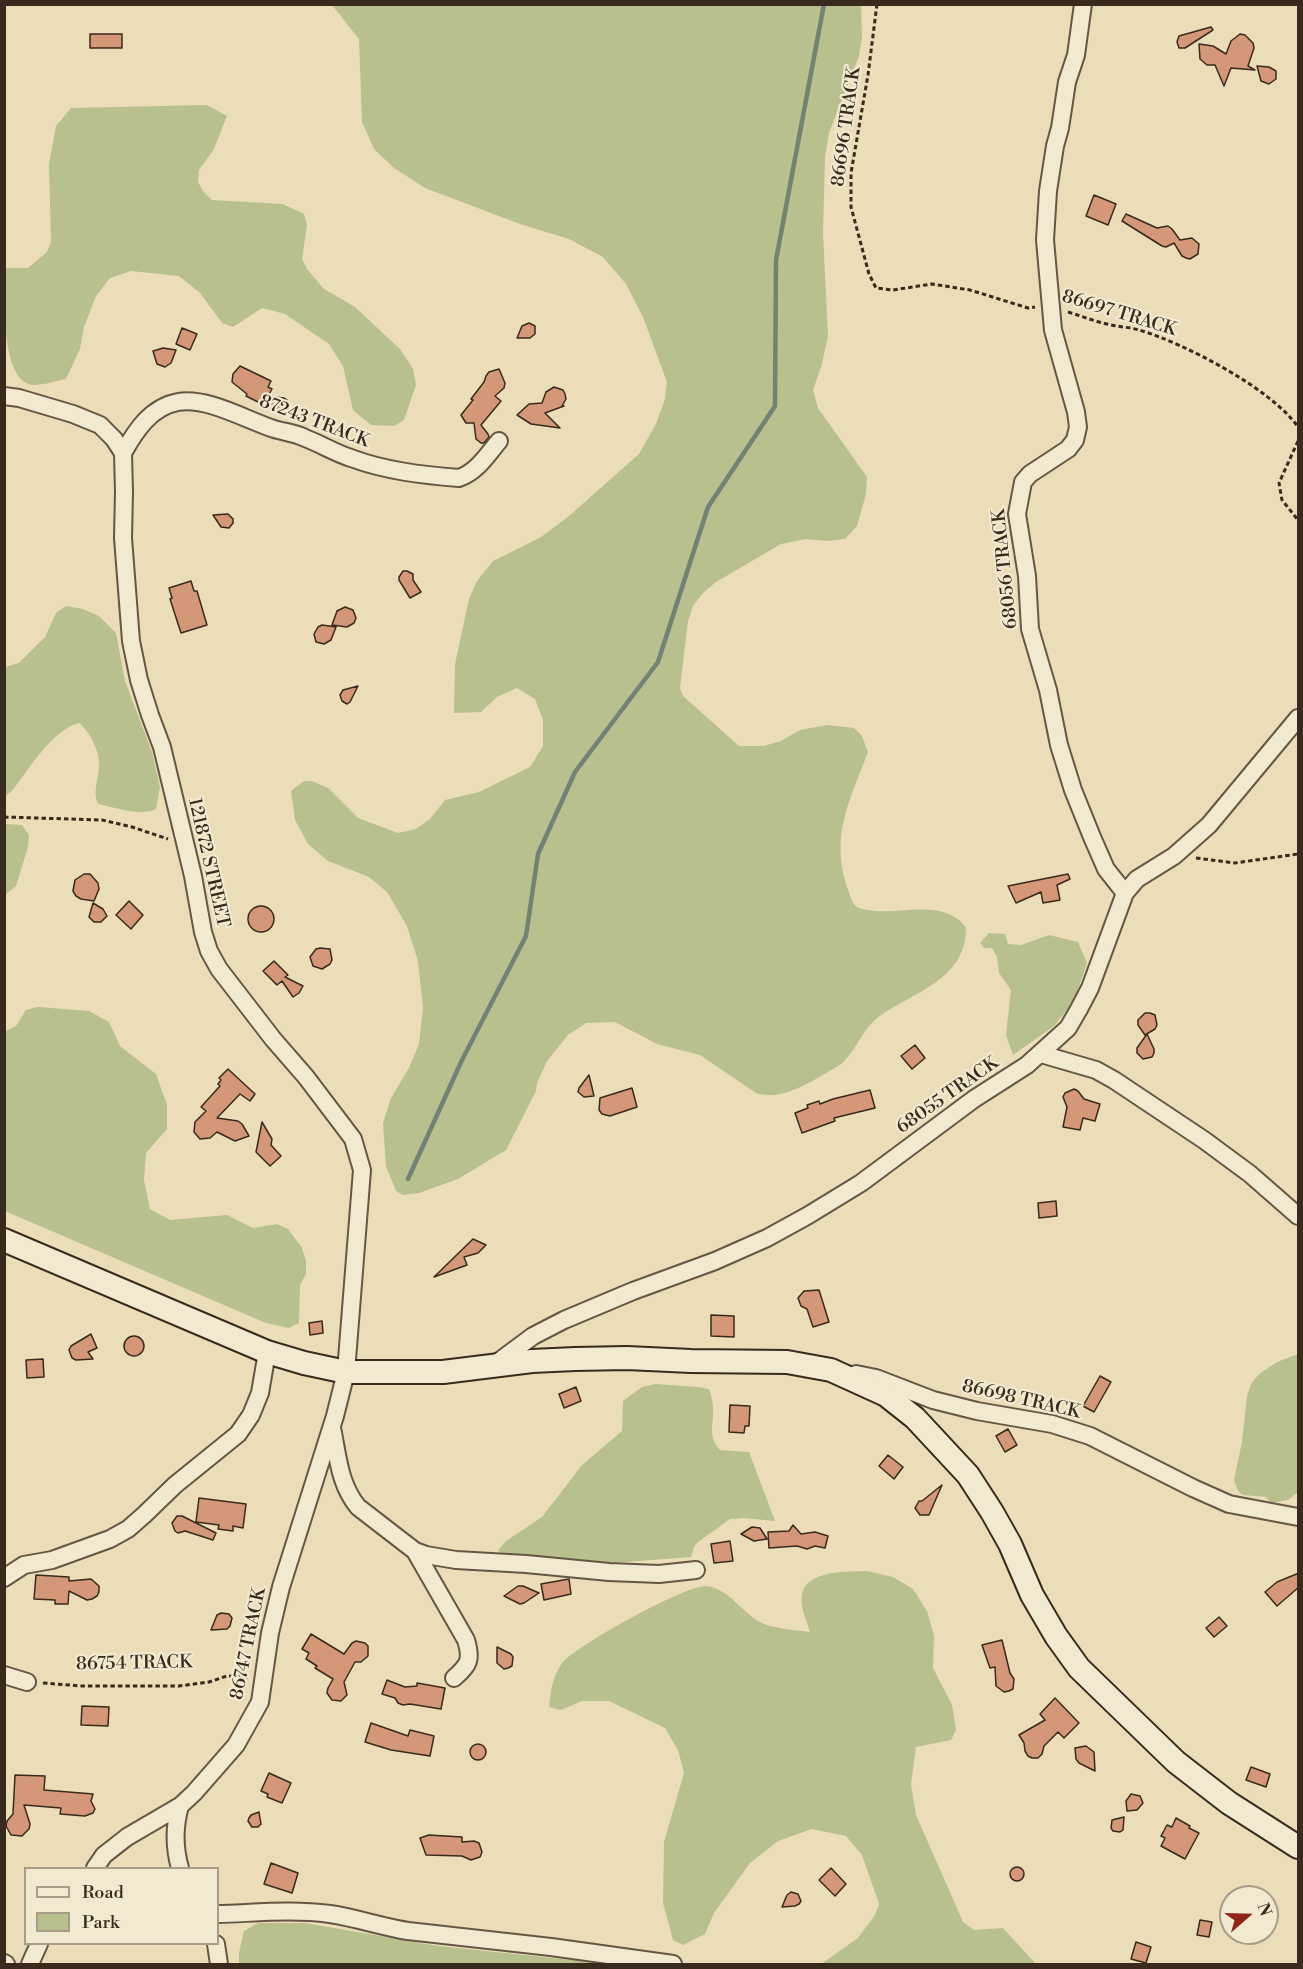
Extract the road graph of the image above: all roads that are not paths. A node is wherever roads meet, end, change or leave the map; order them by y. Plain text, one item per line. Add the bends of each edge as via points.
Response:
1 (1083, 4) edge
2 (4, 396) edge
3 (499, 441) dead end
4 (123, 453) junction
5 (1299, 718) edge
6 (1125, 893) junction
7 (1041, 1054) junction
8 (1299, 1216) edge
9 (4, 1240) edge
10 (267, 1352) junction
11 (494, 1365) junction
12 (831, 1370) junction
13 (346, 1372) junction
14 (332, 1427) junction
15 (1299, 1517) edge
16 (415, 1551) junction
17 (696, 1570) dead end
18 (4, 1578) edge
19 (4, 1675) edge
20 (454, 1677) dead end
21 (27, 1682) road end
22 (180, 1806) junction
23 (1299, 1847) edge
24 (95, 1867) edge
25 (179, 1867) edge
26 (219, 1914) edge
27 (39, 1945) edge
28 (216, 1945) edge
29 (30, 1965) edge
30 (219, 1965) edge
31 (673, 1965) edge

1 - 6 street, 68056 TRACK via 1048,191 1045,240 1053,330 1078,427 1068,449 1023,482 1017,514 1030,629 1059,745 1072,790 1106,869
2 - 4 street via 100,425
3 - 4 street, 87243 TRACK via 473,472 459,478 408,473 349,458 303,437 196,401 159,408
4 - 13 street, 121872 STREET via 123,538 131,641 162,747 209,951 219,969 354,1139 359,1154 361,1195
5 - 6 street, 68055 TRACK via 1209,825 1174,856 1137,879
6 - 7 street, 68055 TRACK via 1087,995 1068,1028
7 - 8 street via 1096,1070 1114,1080 1241,1167
7 - 11 street, 68055 TRACK via 861,1183 807,1216 715,1261 564,1320 533,1336
9 - 10 street
10 - 13 street
10 - 18 street via 260,1394 237,1434 128,1529 52,1560 24,1565
11 - 12 street via 627,1358 787,1362
11 - 13 street via 442,1371
12 - 15 street, 86698 TRACK via 876,1378 933,1400 977,1411 1052,1424 1090,1436 1229,1504
12 - 23 street via 886,1395 915,1418 968,1475 1010,1544 1032,1595 1079,1668 1176,1762 1229,1803
13 - 14 street, 86747 TRACK
14 - 16 street via 340,1474 351,1498
14 - 22 street, 86747 TRACK via 281,1587 260,1702 236,1745
16 - 17 street via 456,1560 609,1572 659,1574
16 - 20 street via 466,1640 468,1663
19 - 21 street
22 - 24 street, 86747 TRACK via 127,1837
22 - 25 street via 175,1823
26 - 31 street via 332,1915 408,1931
27 - 29 street
28 - 30 street

